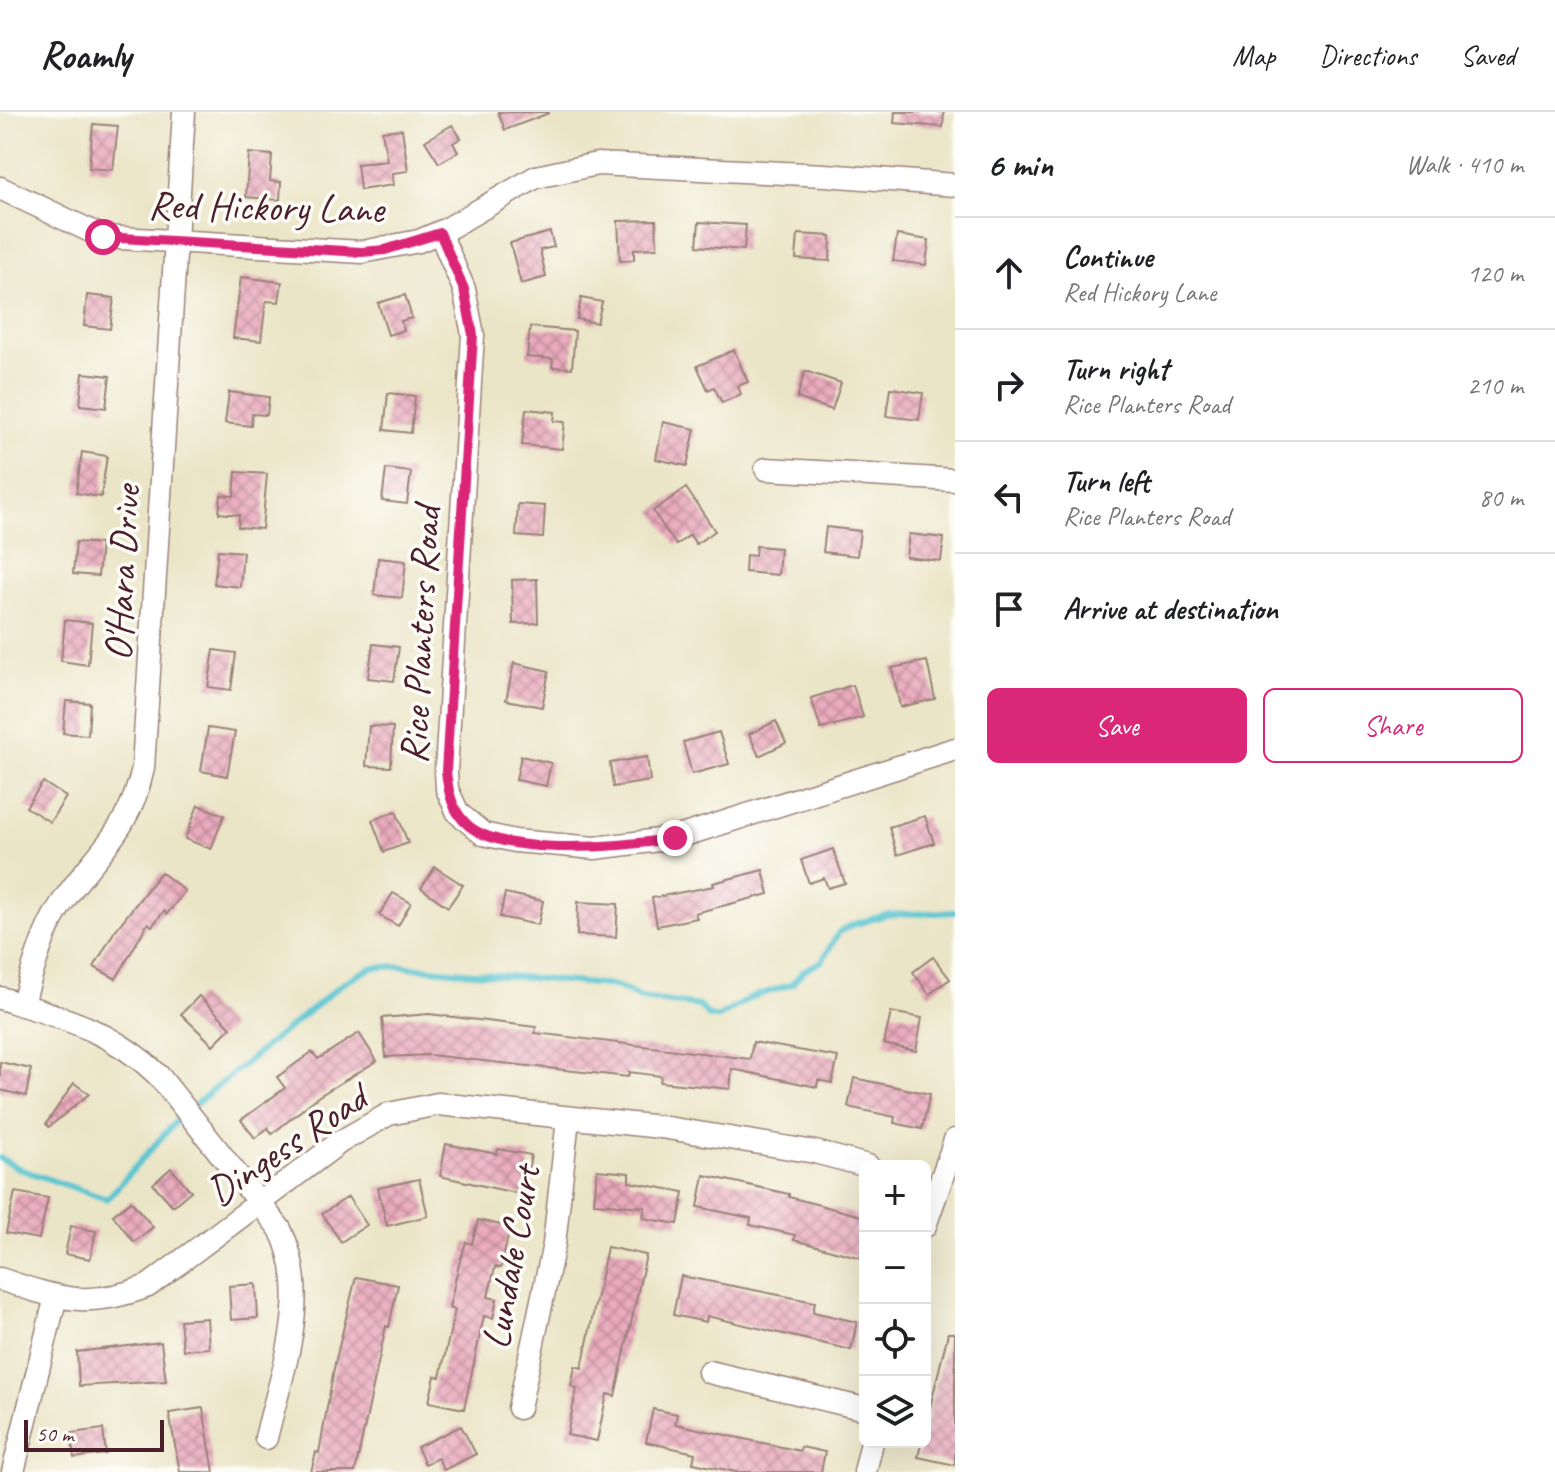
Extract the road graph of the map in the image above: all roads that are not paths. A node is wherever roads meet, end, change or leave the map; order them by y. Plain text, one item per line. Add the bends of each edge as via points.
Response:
1 (184, 112) edge
2 (955, 185) edge
3 (0, 188) edge
4 (440, 233) junction
5 (177, 242) junction
6 (766, 469) dead end
7 (955, 480) edge
8 (955, 749) edge
9 (0, 998) edge
10 (22, 1005) junction
11 (568, 1119) junction
12 (955, 1140) edge
13 (859, 1164) edge
14 (932, 1182) edge
15 (261, 1201) junction
16 (0, 1279) edge
17 (56, 1296) junction
18 (709, 1372) dead end
19 (519, 1408) dead end
20 (859, 1408) edge
21 (266, 1438) dead end
22 (871, 1448) edge
23 (13, 1472) edge
24 (865, 1472) edge

1 - 5 street, O'Hara Drive
2 - 4 street, Red Hickory Lane via 597,164 536,177
3 - 5 street, Red Hickory Lane via 91,234
4 - 5 street, Red Hickory Lane via 362,252
4 - 8 street, Rice Planters Road via 464,289 473,335 446,771 453,805 469,826 483,834 558,846 633,845 720,825
5 - 10 street, O'Hara Drive via 143,768 131,812 58,909
6 - 7 street
9 - 10 street
10 - 15 street via 98,1031 136,1054
11 - 13 street, Dingess Road via 740,1139
11 - 15 street, Dingess Road via 438,1104 389,1114 340,1142
11 - 19 street, Lundale Court via 554,1244
12 - 14 street
15 - 17 street, Dingess Road via 148,1286 102,1300
15 - 21 street via 288,1246 296,1287 290,1339
16 - 17 street, Dingess Road
17 - 23 street
18 - 20 street
22 - 24 street

